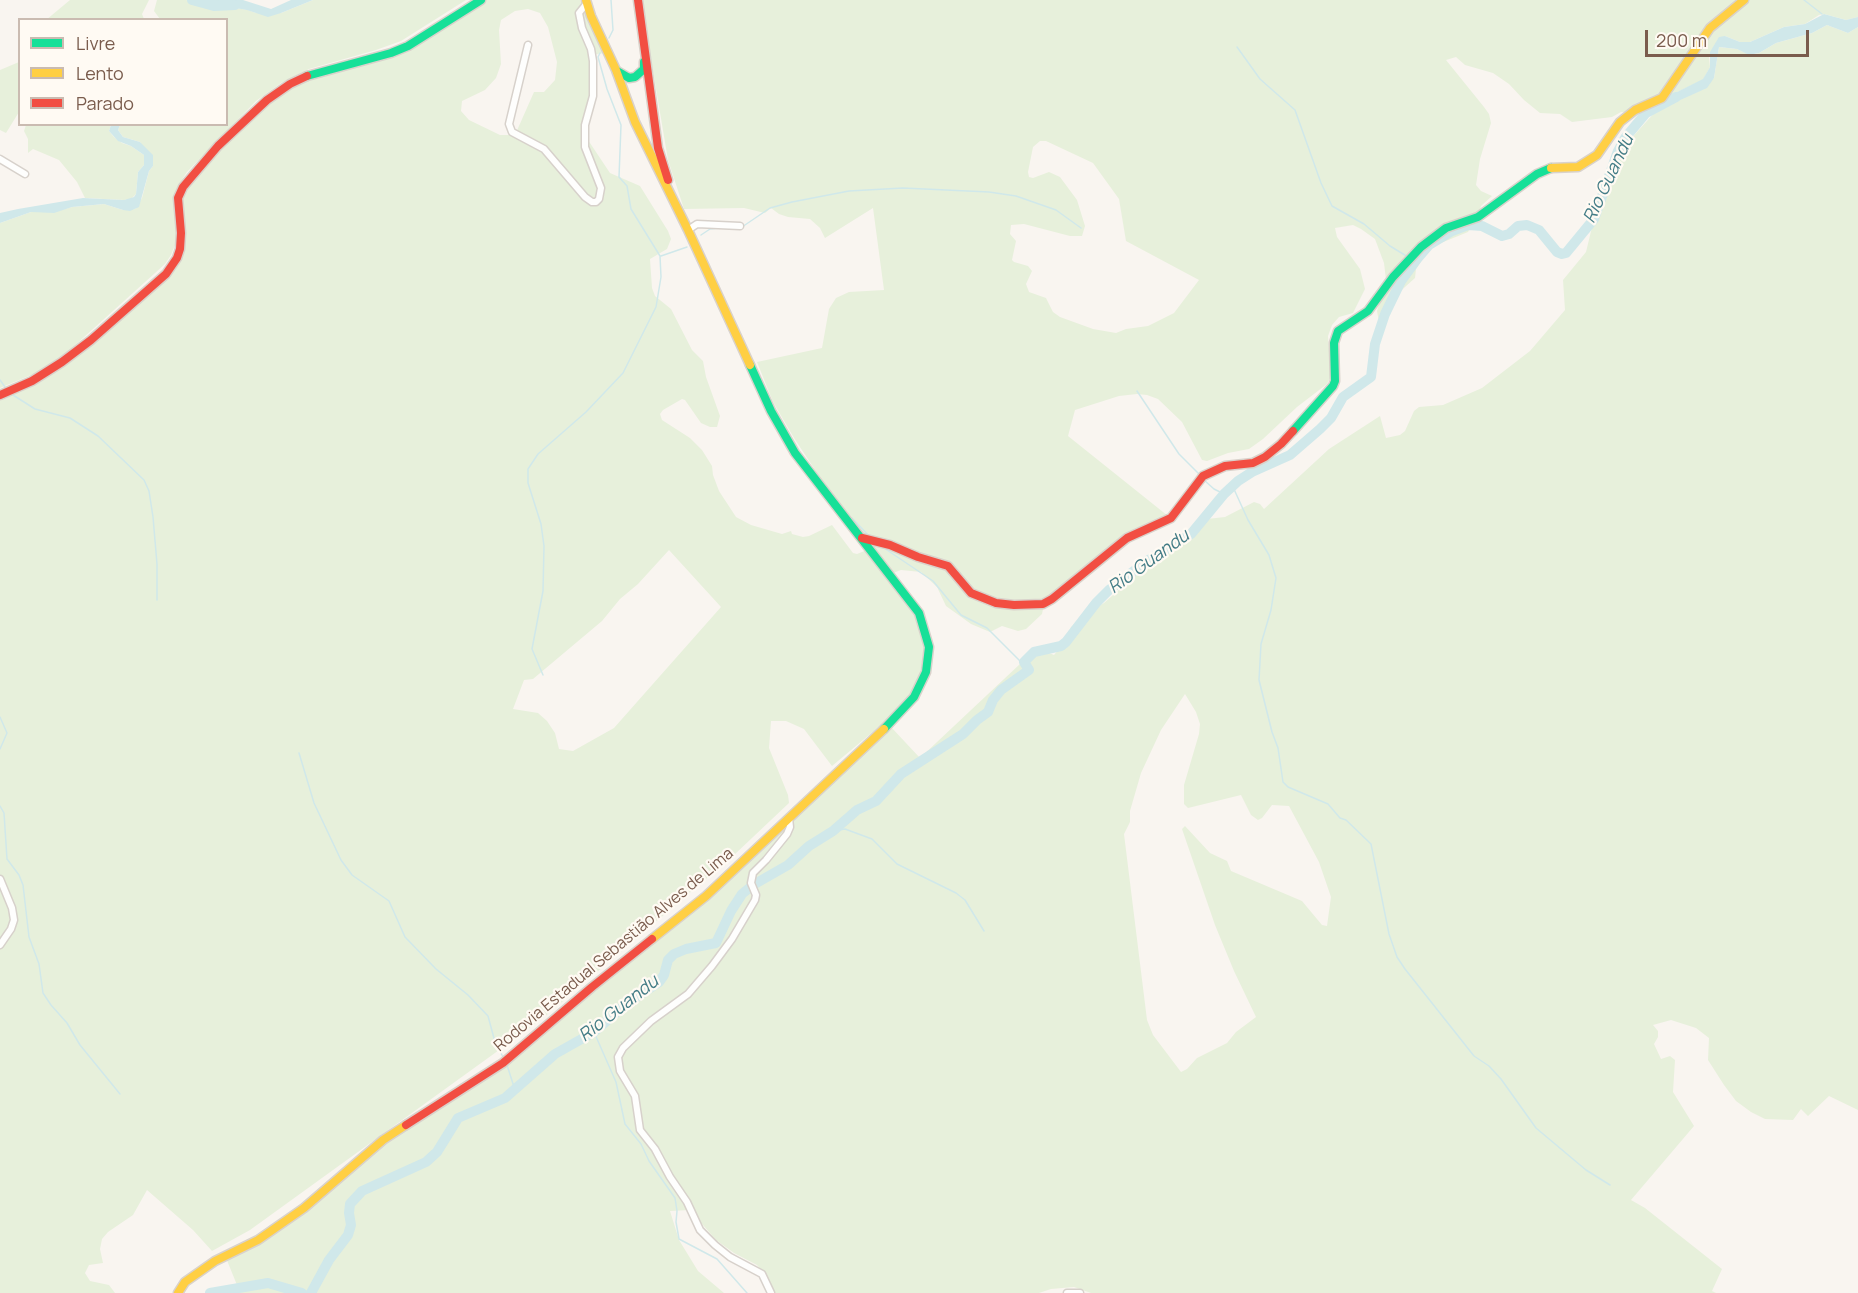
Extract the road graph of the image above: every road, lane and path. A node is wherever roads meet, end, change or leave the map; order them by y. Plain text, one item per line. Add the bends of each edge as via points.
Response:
1 (481, 0) edge
2 (638, 0) edge
3 (1744, 0) edge
4 (587, 2) edge
5 (528, 45) dead end
6 (645, 45) junction
7 (616, 70) junction
8 (0, 159) edge
9 (25, 174) dead end
10 (678, 210) junction
11 (740, 226) dead end
12 (688, 230) junction
13 (0, 395) edge
14 (862, 538) junction
15 (789, 818) junction
16 (0, 879) edge
17 (0, 945) edge
18 (178, 1293) edge
19 (771, 1293) edge
20 (1066, 1293) edge
21 (1080, 1293) edge

1 - 13 main road via 408,46 312,74 267,100 183,187 178,198 180,249 166,274 62,362
2 - 6 main road, Rodovia Estadual Sebastião Alves de Lima
3 - 14 main road via 1710,28 1662,98 1620,122 1597,154 1578,167 1554,167 1538,174 1478,217 1435,235 1393,277 1368,311 1338,331 1333,386 1281,444 1260,461 1225,466 1202,477 1171,518 1127,538 1061,594 1043,604 1014,605 987,600 967,589 948,566
4 - 5 street via 579,14 593,62 593,96 585,126 585,147 601,188 596,202 585,197 544,149 512,132 509,124
4 - 7 main road, Rodovia Estadual Sebastião Alves de Lima
6 - 7 main road via 640,75 629,78
6 - 10 main road, Rodovia Estadual Sebastião Alves de Lima via 658,148
7 - 10 main road, Rodovia Estadual Sebastião Alves de Lima via 634,122
8 - 9 street
10 - 12 main road, Rodovia Estadual Sebastião Alves de Lima
11 - 12 street via 697,224
12 - 14 main road, Rodovia Estadual Sebastião Alves de Lima via 785,436
14 - 15 main road, Rodovia Estadual Sebastião Alves de Lima via 919,614 929,647 926,672 914,697 877,737
15 - 18 main road, Rodovia Estadual Sebastião Alves de Lima via 706,896 503,1063 383,1140 304,1208 258,1240 215,1261 185,1282
15 - 19 street via 787,834 753,873 756,895 752,909 688,994 628,1042 618,1063 635,1096 640,1130 687,1202 700,1230 730,1257 762,1274
16 - 17 street via 14,920
20 - 21 street

